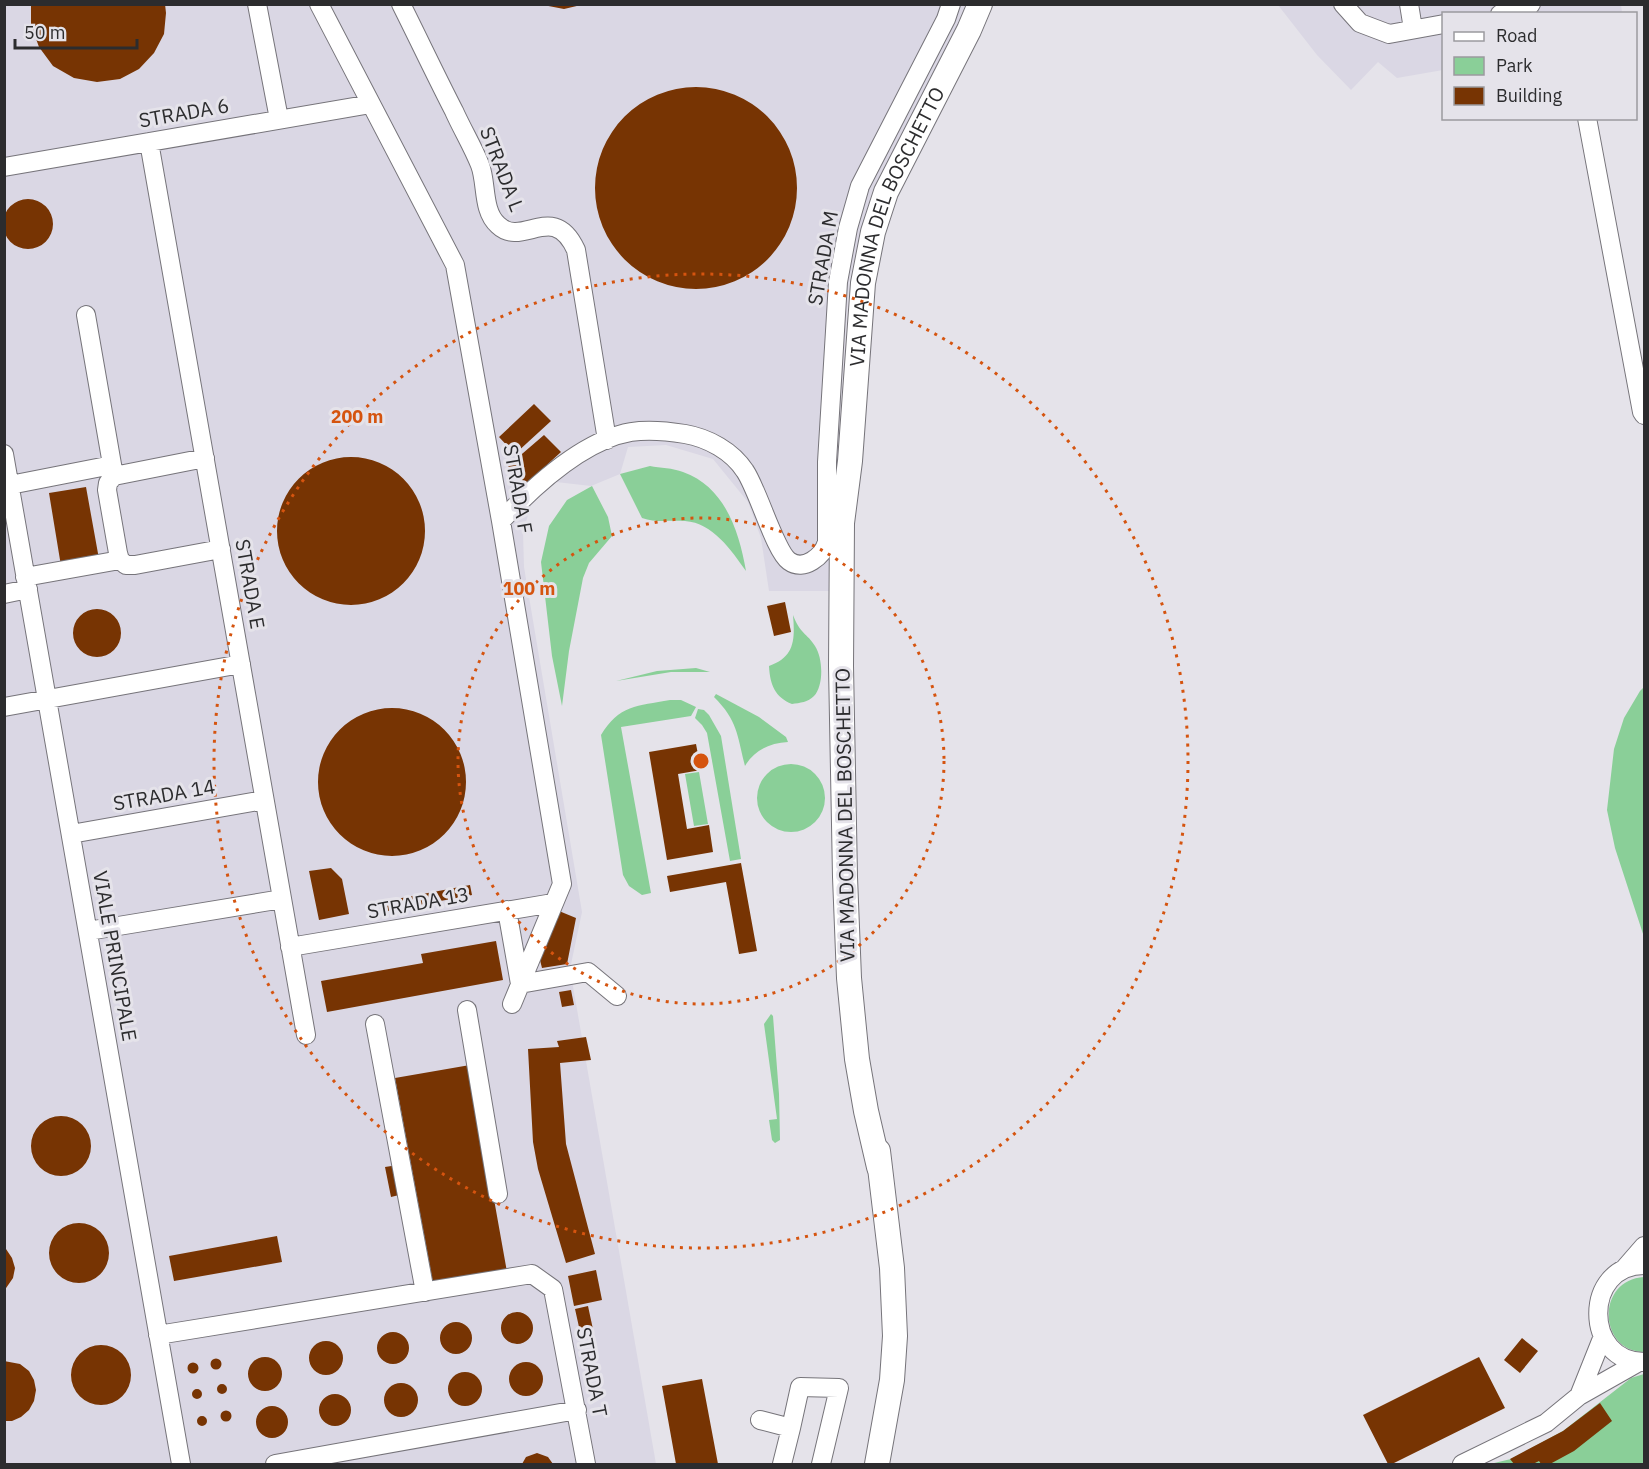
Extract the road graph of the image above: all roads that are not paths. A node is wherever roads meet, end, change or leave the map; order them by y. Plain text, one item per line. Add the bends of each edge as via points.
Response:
1 (257, 4) edge
2 (319, 4) edge
3 (401, 4) edge
4 (951, 4) edge
5 (980, 4) edge
6 (1343, 4) edge
7 (1409, 4) edge
8 (1532, 4) edge
9 (1511, 12) edge
10 (1442, 25) edge
11 (1413, 29) junction
12 (371, 104) junction
13 (279, 119) junction
14 (1587, 120) edge
15 (149, 142) junction
16 (4, 166) edge
17 (86, 315) dead end
18 (1644, 415) edge
19 (607, 440) junction
20 (4, 454) edge
21 (205, 458) junction
22 (113, 471) junction
23 (10, 484) junction
24 (501, 521) junction
25 (221, 549) junction
26 (120, 560) junction
27 (27, 583) junction
28 (4, 594) edge
29 (241, 664) junction
30 (48, 699) junction
31 (4, 707) edge
32 (264, 800) junction
33 (71, 834) junction
34 (282, 899) junction
35 (553, 903) junction
36 (507, 910) junction
37 (88, 931) junction
38 (290, 947) junction
39 (520, 984) junction
40 (617, 996) dead end
41 (512, 1004) dead end
42 (467, 1010) dead end
43 (375, 1024) dead end
44 (306, 1035) dead end
45 (498, 1194) dead end
46 (1644, 1246) edge
47 (1644, 1265) edge
48 (1624, 1270) junction
49 (425, 1292) junction
50 (158, 1335) junction
51 (1602, 1336) junction
52 (1642, 1362) edge
53 (1579, 1396) junction
54 (577, 1410) junction
55 (760, 1420) dead end
56 (791, 1428) junction
57 (181, 1464) edge
58 (274, 1464) edge
59 (586, 1464) edge
60 (782, 1464) edge
61 (821, 1464) edge
62 (878, 1464) edge
63 (1462, 1464) edge

1 - 13 street
2 - 12 street, STRADA F
3 - 19 street, STRADA L via 481,166 486,201 498,226 519,232 554,226 563,230 576,249
4 - 19 street, STRADA M via 860,186 848,228 838,282 824,552 815,560 797,564 786,558 745,469 722,447 696,436 663,431 630,432
5 - 62 main road, VIA MADONNA DEL BOSCHETTO via 886,192 873,232 863,283 850,461 856,534 866,1023 892,1268 895,1336
6 - 11 street via 1360,23 1389,34
7 - 11 street
8 - 9 street
10 - 11 street
12 - 13 street, STRADA 6
12 - 24 street, STRADA F via 455,265
13 - 15 street, STRADA 6
14 - 18 street
15 - 16 street, STRADA 6
15 - 21 street, STRADA E
17 - 22 street
19 - 24 street via 549,475
20 - 23 street, VIALE PRINCIPALE
21 - 22 street
21 - 25 street, STRADA E
22 - 23 street
22 - 26 street via 107,490
23 - 27 street, VIALE PRINCIPALE
24 - 35 street, STRADA F via 562,884
25 - 26 street via 129,566
25 - 29 street, STRADA E
26 - 27 street
27 - 28 street
27 - 30 street, VIALE PRINCIPALE
29 - 30 street
29 - 32 street, STRADA E
30 - 31 street
30 - 33 street, VIALE PRINCIPALE
32 - 33 street, STRADA 14
32 - 34 street, STRADA E
33 - 37 street, VIALE PRINCIPALE
34 - 37 street
34 - 38 street, STRADA E
35 - 36 street, STRADA 13
35 - 39 street, STRADA F
36 - 38 street, STRADA 13
36 - 39 street
37 - 50 street, VIALE PRINCIPALE
38 - 44 street, STRADA E
39 - 40 street via 588,972
39 - 41 street, STRADA F
42 - 45 street
43 - 49 street
46 - 48 street
47 - 48 street
48 - 51 street via 1603,1291 1598,1306
49 - 50 street
49 - 54 street, STRADA T via 532,1274 554,1289
50 - 57 street, VIALE PRINCIPALE
51 - 52 street via 1624,1357
51 - 53 street
52 - 53 street
53 - 63 street via 1546,1423
54 - 58 street
54 - 59 street, STRADA T
55 - 56 street
56 - 60 street
56 - 61 street via 800,1387 839,1388

